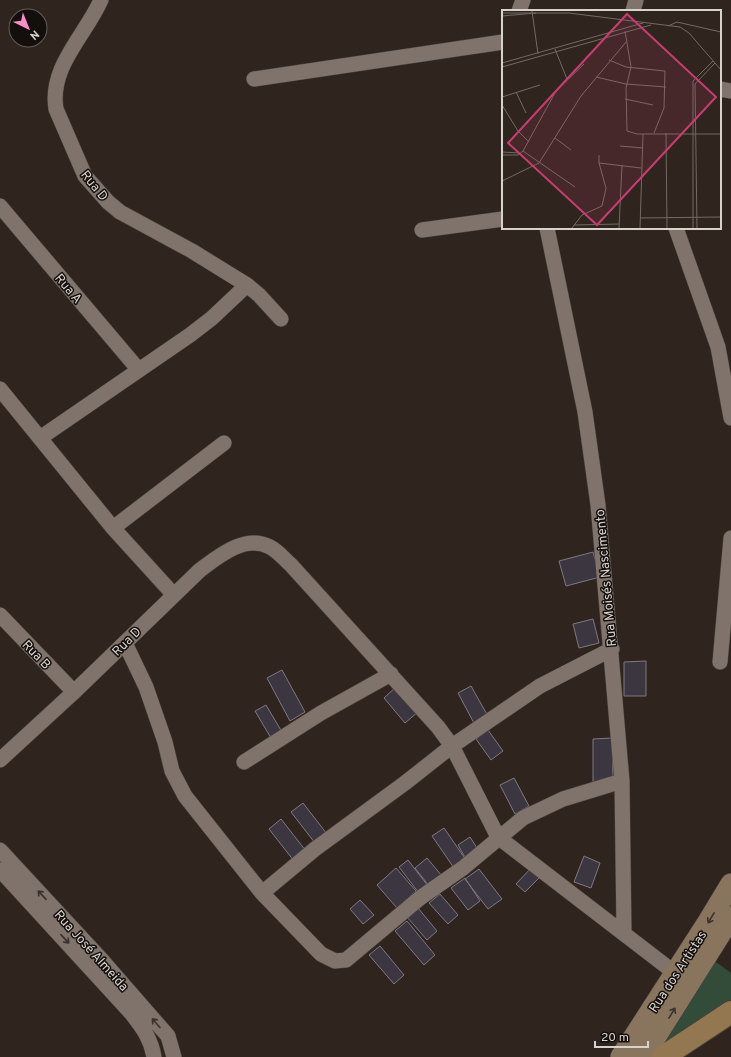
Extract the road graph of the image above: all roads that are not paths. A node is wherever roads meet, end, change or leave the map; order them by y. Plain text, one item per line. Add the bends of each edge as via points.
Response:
1 (101, 0) edge
2 (523, 0) edge
3 (519, 10) edge
4 (502, 42) edge
5 (254, 79) dead end
6 (721, 89) edge
7 (731, 91) edge
8 (0, 206) edge
9 (502, 219) edge
10 (547, 229) edge
11 (676, 229) edge
12 (422, 230) dead end
13 (247, 285) junction
14 (281, 319) dead end
15 (138, 369) junction
16 (0, 389) edge
17 (731, 418) edge
18 (40, 438) junction
19 (224, 443) dead end
20 (113, 528) junction
21 (731, 538) edge
22 (173, 594) junction
23 (0, 615) edge
24 (125, 643) junction
25 (612, 649) junction
26 (720, 662) dead end
27 (391, 674) junction
28 (74, 692) junction
29 (452, 746) junction
30 (0, 760) edge
31 (244, 762) dead end
32 (622, 781) junction
33 (498, 837) junction
34 (0, 850) edge
35 (0, 870) edge
36 (731, 884) edge
37 (262, 893) junction
38 (731, 917) edge
39 (624, 933) junction
40 (675, 973) junction
41 (731, 1012) edge
42 (154, 1057) edge
43 (174, 1057) edge
44 (621, 1057) edge
45 (643, 1057) edge
46 (663, 1057) edge

1 - 13 street, Rua D via 61,67 54,97 56,109 85,176 120,212 192,251
2 - 3 street
4 - 5 street
6 - 7 street
8 - 15 street, Rua A
9 - 12 street
10 - 25 street, Rua Moisés Nascimento via 585,412 598,505
11 - 17 street via 718,347
13 - 14 street, Rua D
13 - 15 street via 212,318
15 - 18 street
16 - 18 street
18 - 20 street
19 - 20 street
20 - 22 street
21 - 26 street
22 - 24 street, Rua D
22 - 27 street, Rua D via 220,555 249,542 263,544 277,552 291,566
23 - 28 street, Rua B
24 - 28 street, Rua D
24 - 37 street via 146,687 165,742 168,760 185,796
25 - 29 street via 540,686
25 - 32 street, Rua Moisés Nascimento
27 - 29 street
27 - 31 street via 321,713
28 - 30 street, Rua D
29 - 33 street
29 - 37 street via 315,849
32 - 33 street via 580,793 545,807 523,818
32 - 39 street, Rua Moisés Nascimento
33 - 37 street via 463,868 420,898 346,960 340,962 321,954
33 - 39 street
43 -> 34 street, Rua José Almeida via 168,1036
35 -> 42 street, Rua José Almeida via 132,1014 145,1031 152,1045
36 -> 40 street, Rua dos Artistas
45 -> 38 street
39 - 40 street
40 - 44 street, Rua dos Artistas
41 - 46 main road

